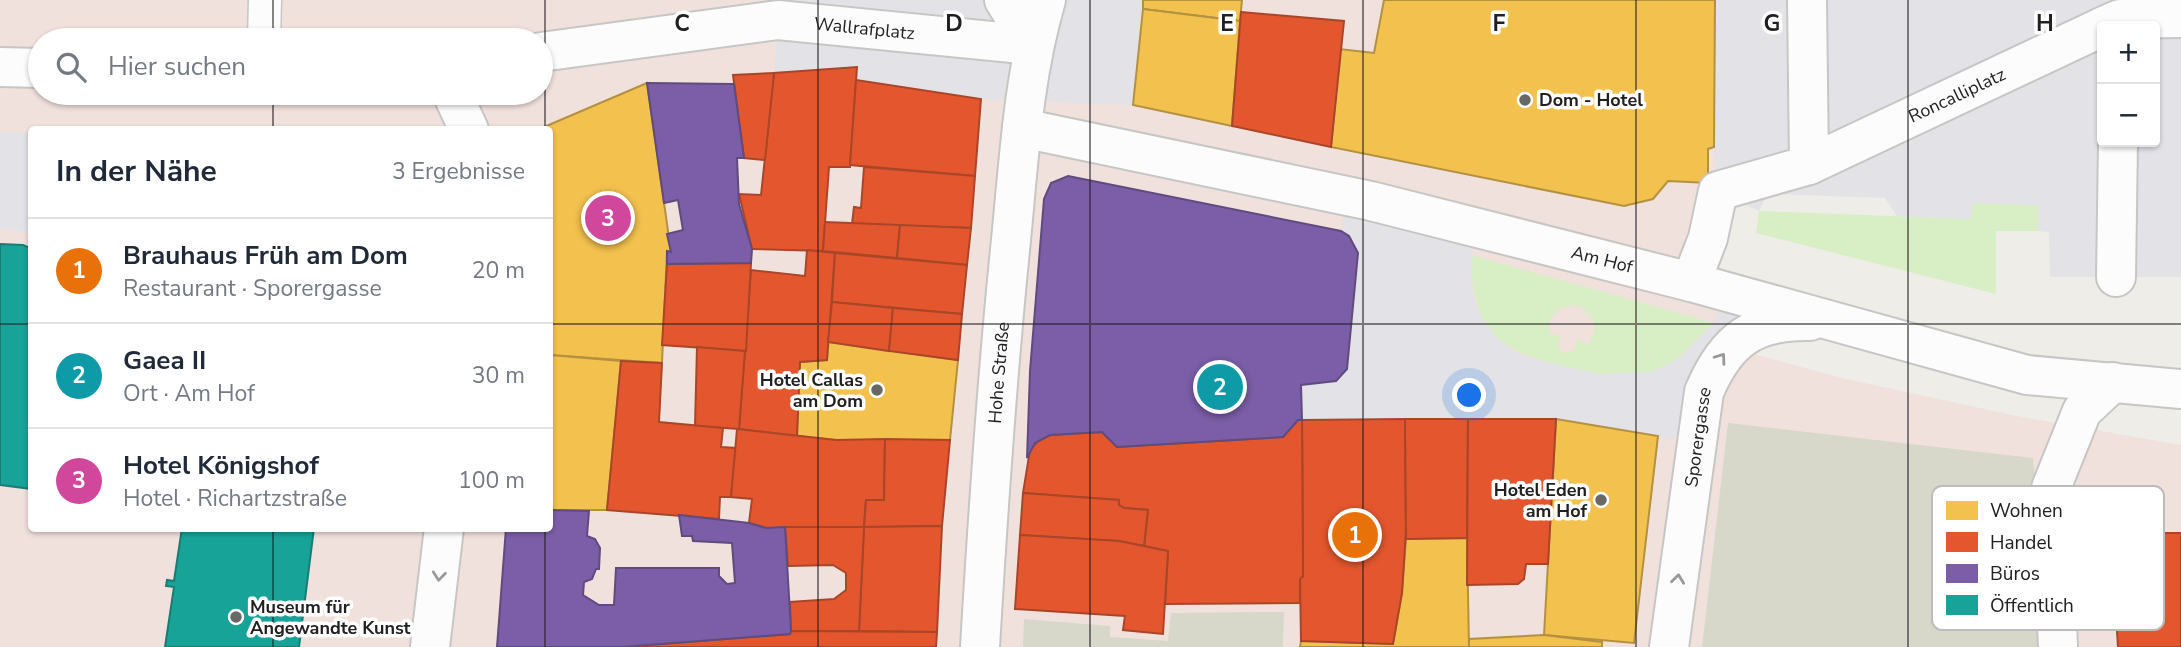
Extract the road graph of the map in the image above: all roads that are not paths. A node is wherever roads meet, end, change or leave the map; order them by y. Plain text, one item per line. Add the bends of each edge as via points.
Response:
1 (265, 0) edge
2 (1004, 0) edge
3 (1046, 0) edge
4 (1807, 0) edge
5 (2181, 18) edge
6 (2113, 20) edge
7 (264, 28) edge
8 (1032, 45) junction
9 (553, 50) edge
10 (0, 67) edge
11 (28, 68) edge
12 (458, 105) edge
13 (1023, 114) junction
14 (467, 126) edge
15 (2118, 147) edge
16 (1810, 165) junction
17 (2116, 277) dead end
18 (1691, 282) junction
19 (1837, 322) junction
20 (2113, 382) junction
21 (2181, 389) edge
22 (2052, 486) edge
23 (444, 532) edge
24 (430, 647) edge
25 (980, 647) edge
26 (1669, 647) edge

1 - 7 lane
2 - 8 street
3 - 8 street
4 - 16 street
5 - 6 street, Roncalliplatz
6 - 16 street, Roncalliplatz
8 - 9 street, Wallrafplatz via 778,20
8 - 13 street
10 - 11 street
12 - 14 street
13 - 18 street, Am Hof
13 - 25 street, Hohe Straße via 993,420
15 - 17 street
16 - 18 street, Roncalliplatz via 1718,191 1708,238
18 - 19 street, Am Hof
19 - 20 street, Am Hof via 2027,375
26 -> 19 street, Sporergasse via 1696,438 1704,392 1715,367 1749,332 1782,321
20 - 21 street, Am Hof
20 - 22 street via 2082,411
23 -> 24 street

